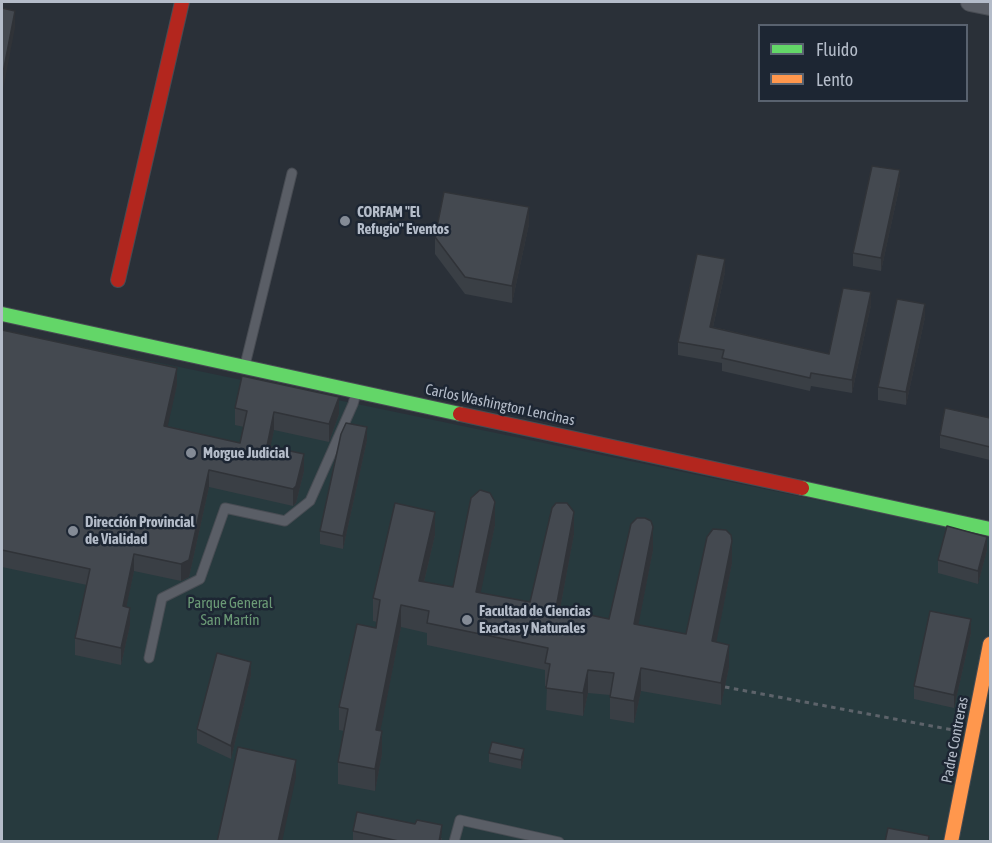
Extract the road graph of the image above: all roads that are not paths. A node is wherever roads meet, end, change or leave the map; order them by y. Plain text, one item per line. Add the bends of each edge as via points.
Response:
1 (182, 2) edge
2 (970, 2) edge
3 (990, 6) edge
4 (292, 173) dead end
5 (118, 280) dead end
6 (2, 314) edge
7 (245, 367) junction
8 (356, 391) junction
9 (990, 529) edge
10 (990, 644) edge
11 (149, 658) dead end
12 (454, 842) edge
13 (559, 842) edge
14 (951, 842) edge

1 - 5 main road
2 - 3 street
4 - 7 lane
6 - 7 main road, Carlos Washington Lencinas
7 - 8 main road, Carlos Washington Lencinas
8 - 9 main road, Carlos Washington Lencinas
8 - 11 lane via 310,501 285,521 225,508 200,579 162,598
10 - 14 main road, Padre Contreras
12 - 13 lane via 460,820

